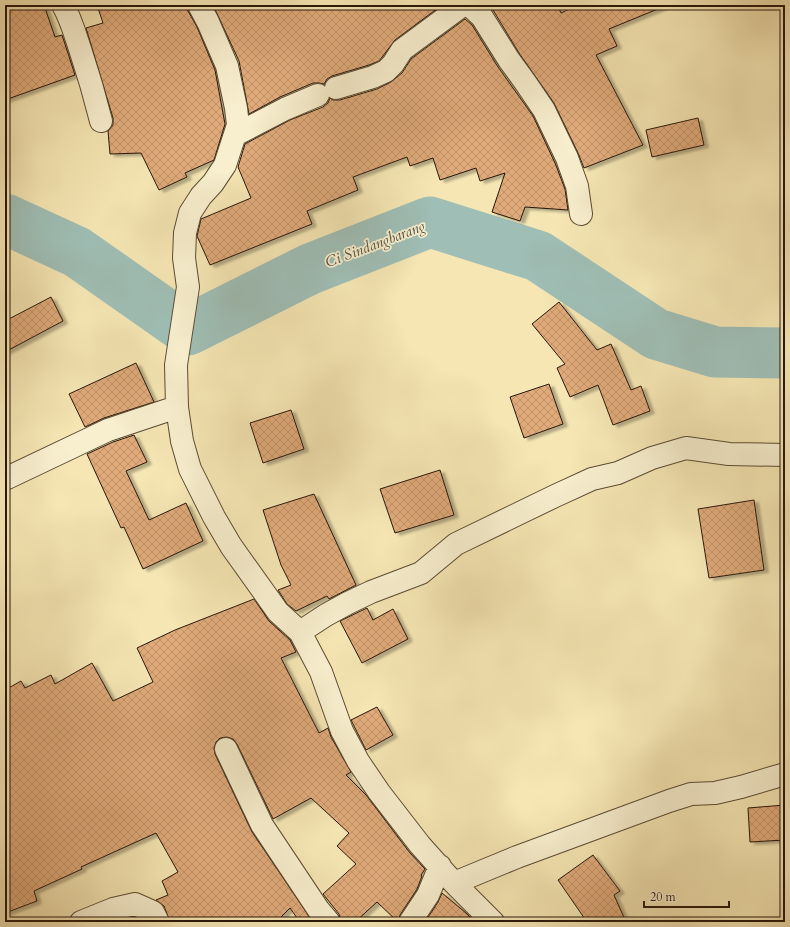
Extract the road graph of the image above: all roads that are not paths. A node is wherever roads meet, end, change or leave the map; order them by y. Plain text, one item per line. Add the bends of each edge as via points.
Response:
1 (63, 5) edge
2 (199, 5) edge
3 (463, 5) edge
4 (469, 5) edge
5 (102, 121) dead end
6 (235, 135) junction
7 (581, 214) dead end
8 (177, 407) junction
9 (785, 456) edge
10 (5, 479) edge
11 (300, 632) junction
12 (226, 749) dead end
13 (785, 774) edge
14 (440, 866) junction
15 (454, 883) junction
16 (81, 922) edge
17 (158, 922) edge
18 (329, 922) edge
19 (410, 922) edge
20 (493, 922) edge

1 - 5 street via 80,48
2 - 6 street via 227,66 238,125
3 - 6 street via 402,50 386,71 285,109
4 - 7 street via 482,17 544,110 575,179
6 - 8 street via 225,165 190,213 185,232 184,258 188,287 176,365
8 - 10 street via 108,430
8 - 11 street via 182,441 190,469 214,517 231,546 278,612
9 - 11 street via 729,454 686,448 592,479 456,544 421,573 371,592 326,615
11 - 14 street via 321,672 342,731 358,761 416,840
12 - 18 street via 262,825
13 - 15 street via 741,788 691,794 669,801
14 - 15 street
14 - 19 street via 428,895
15 - 20 street
16 - 17 street via 113,909 135,904 152,912

